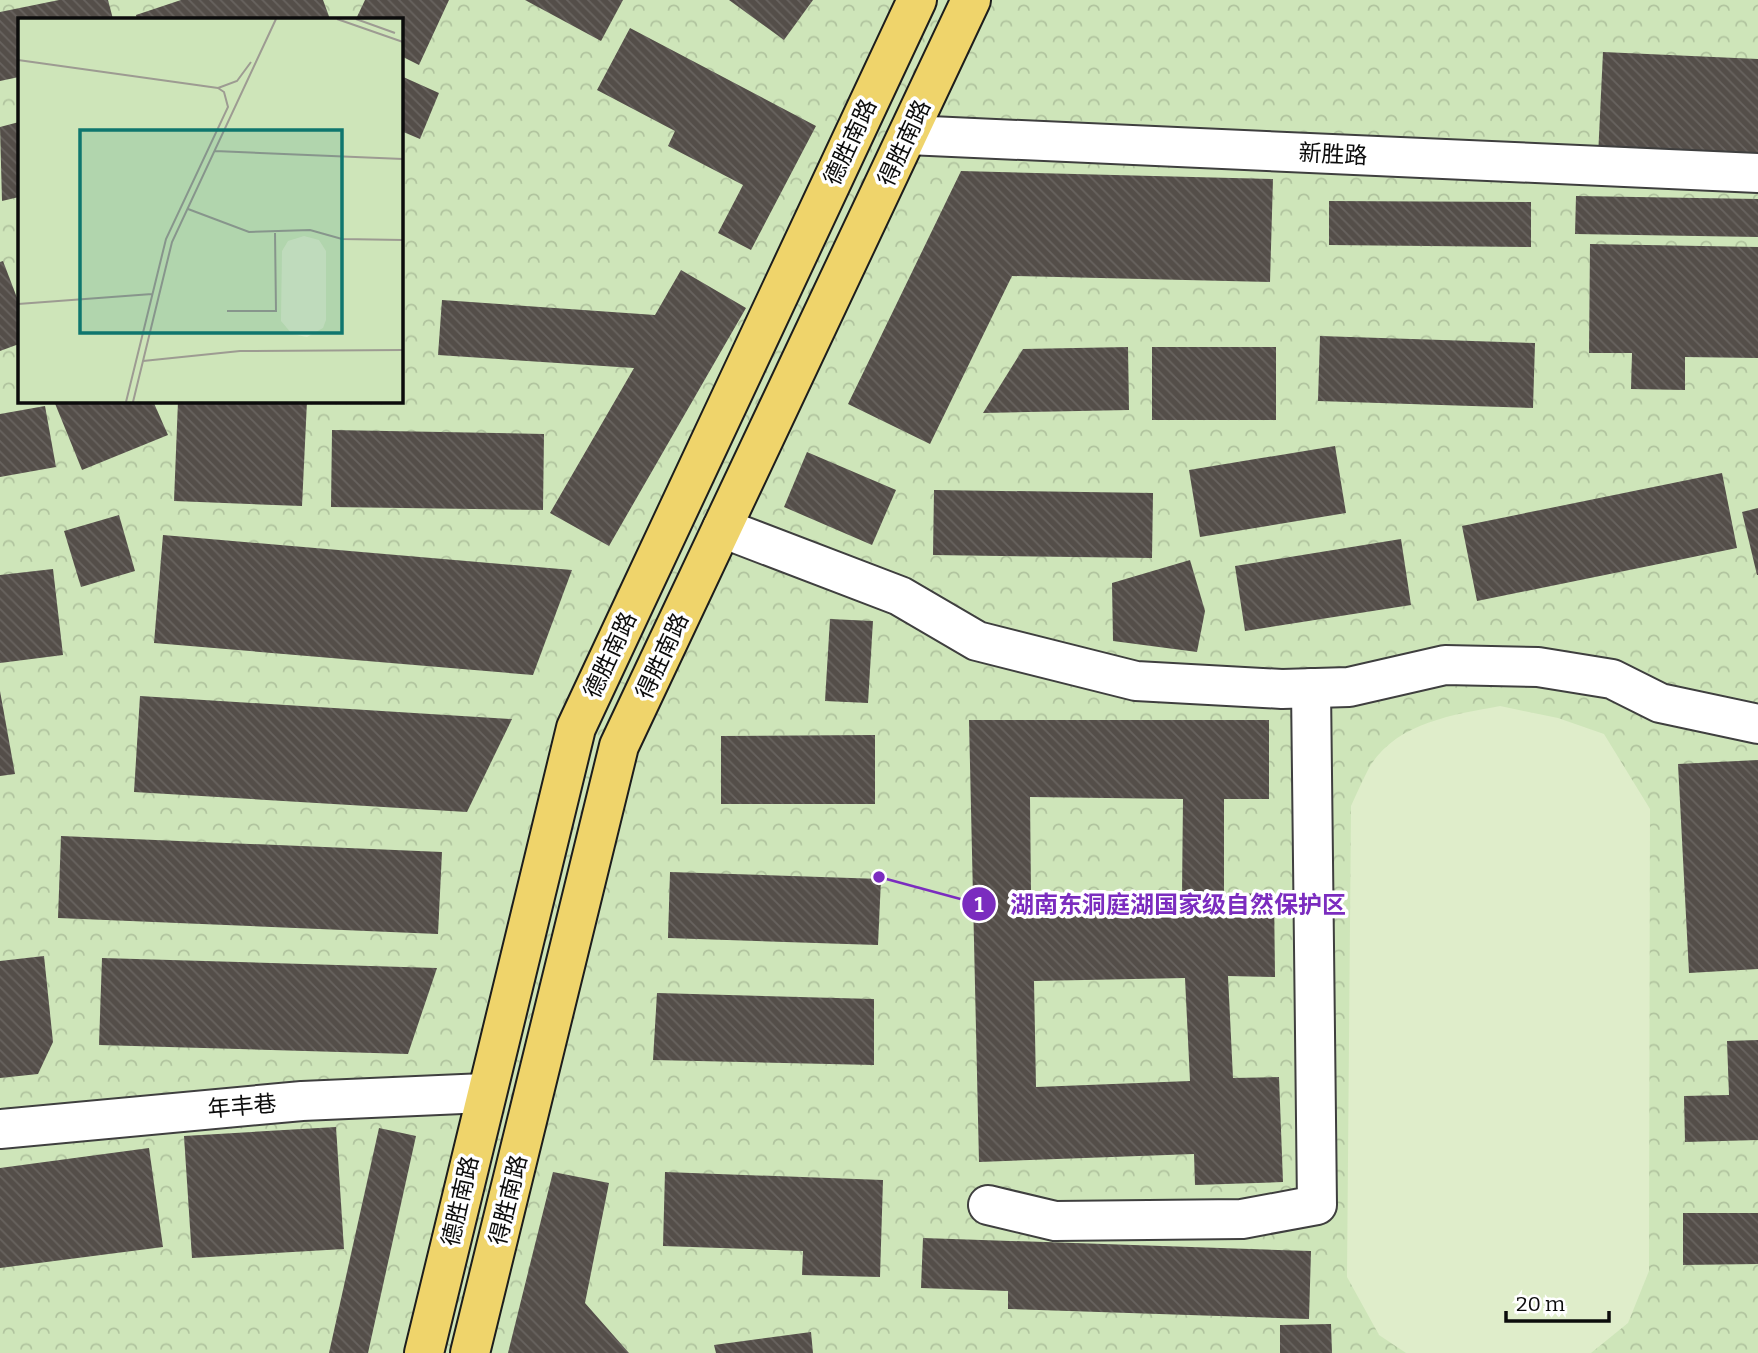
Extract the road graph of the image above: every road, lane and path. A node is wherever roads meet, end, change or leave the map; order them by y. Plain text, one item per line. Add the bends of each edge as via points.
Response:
1 (917, 0) edge
2 (971, 0) edge
3 (908, 135) junction
4 (1758, 173) edge
5 (722, 528) junction
6 (1311, 688) junction
7 (1758, 724) edge
8 (485, 1093) junction
9 (0, 1129) edge
10 (988, 1205) dead end
11 (424, 1353) edge
12 (470, 1353) edge

1 - 8 main road, 德胜南路 via 576,728
2 - 3 main road, 得胜南路
3 - 4 street, 新胜路
3 - 5 main road, 得胜南路
5 - 6 street via 900,596 977,640 1136,681
5 - 12 main road, 得胜南路 via 619,746
6 - 7 street via 1349,687 1445,665 1538,667 1612,679 1660,703
6 - 10 street via 1317,1205 1242,1219 1055,1221
8 - 9 street, 年丰巷 via 302,1101
8 - 11 main road, 德胜南路

